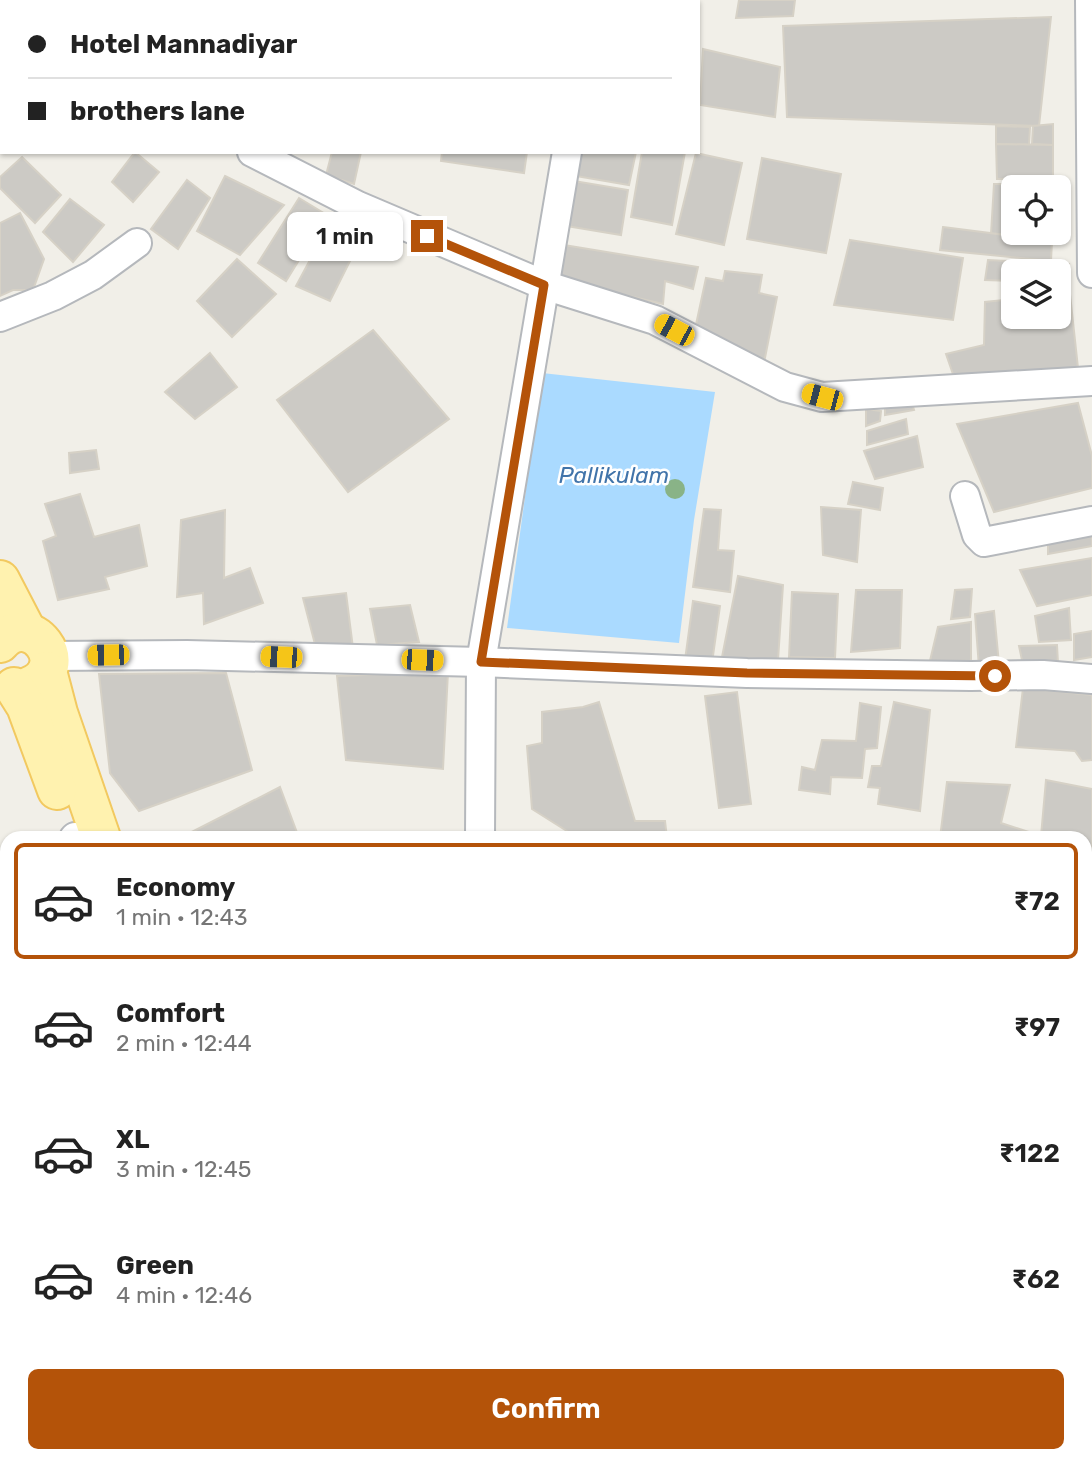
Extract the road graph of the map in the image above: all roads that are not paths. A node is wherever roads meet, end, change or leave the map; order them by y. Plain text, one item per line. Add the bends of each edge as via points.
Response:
1 (1090, 0) edge
2 (1091, 102) edge
3 (256, 154) edge
4 (567, 154) edge
5 (137, 243) dead end
6 (1092, 272) edge
7 (544, 285) junction
8 (0, 317) edge
9 (1092, 381) edge
10 (965, 496) dead end
11 (1092, 521) edge
12 (0, 580) edge
13 (23, 661) edge
14 (481, 662) junction
15 (1092, 679) edge
16 (72, 831) edge
17 (99, 831) edge
18 (480, 831) edge

1 - 2 street
2 - 6 street
3 - 7 street via 358,205
4 - 7 street
5 - 8 street via 93,275
7 - 9 street via 655,320 773,381 822,397
7 - 14 street
10 - 11 street via 977,535 984,542
12 - 13 main road
13 - 14 street via 187,655
13 - 16 main road via 26,706
13 - 17 main road via 58,713
14 - 15 street via 747,673
14 - 18 street

